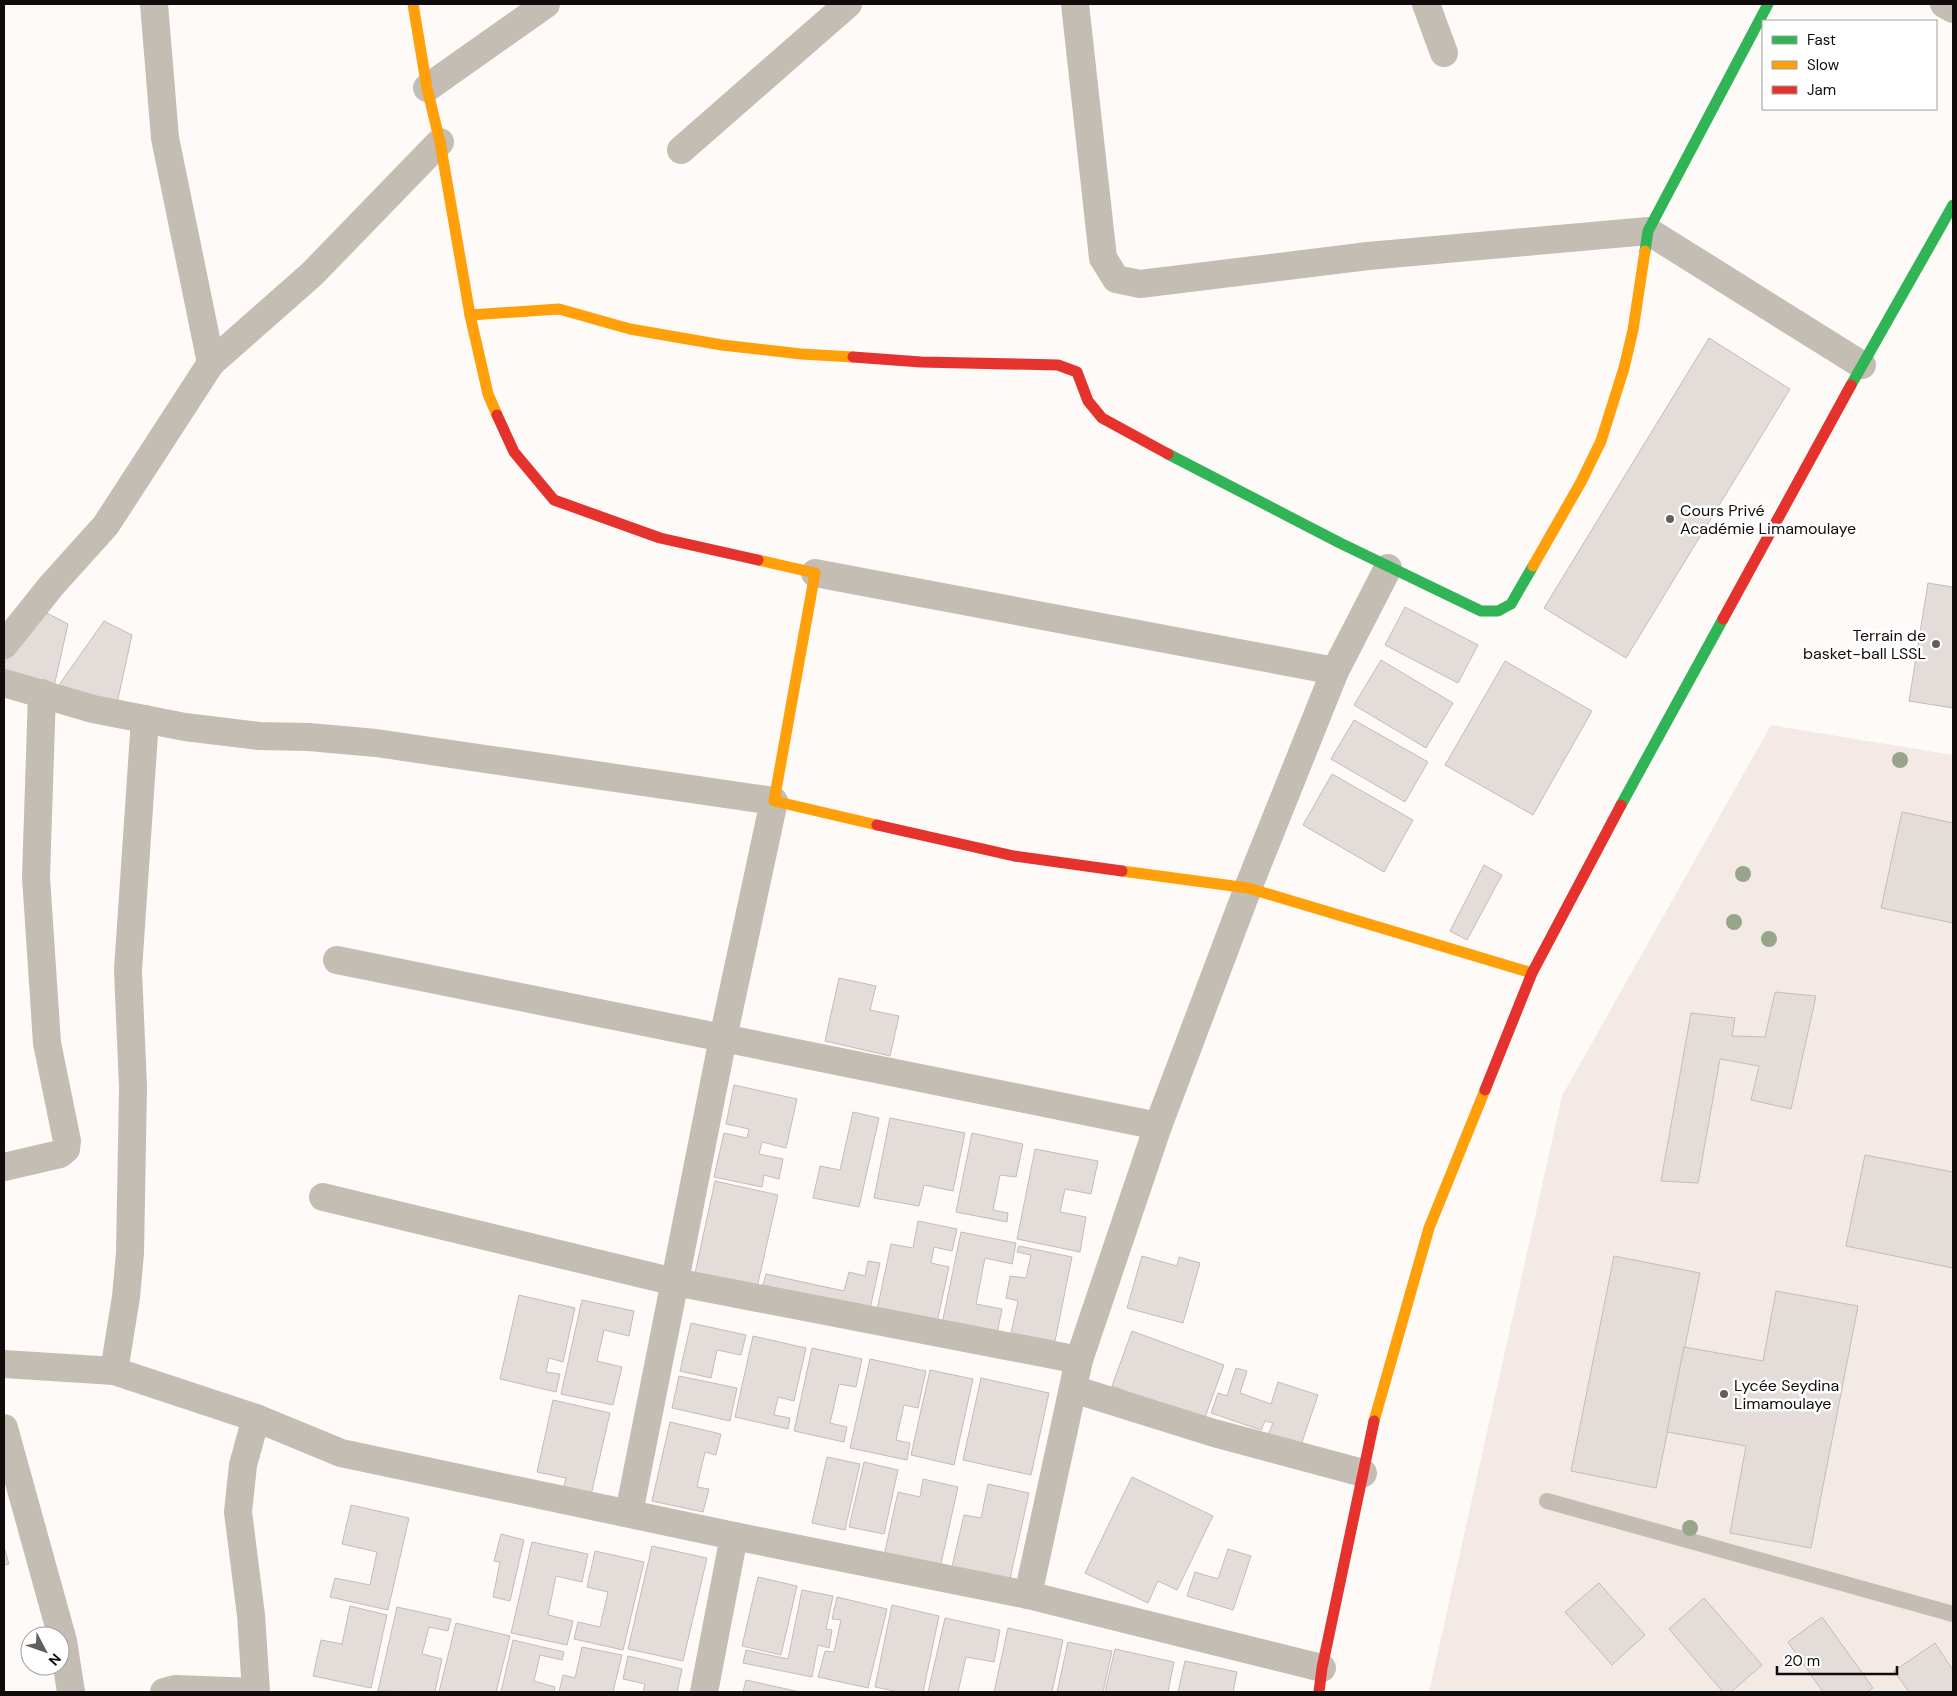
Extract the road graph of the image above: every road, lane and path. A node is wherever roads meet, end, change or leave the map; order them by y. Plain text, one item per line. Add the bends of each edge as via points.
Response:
1 (154, 4) edge
2 (413, 4) edge
3 (546, 4) edge
4 (848, 4) edge
5 (1075, 4) edge
6 (1426, 4) edge
7 (1768, 4) edge
8 (1944, 4) edge
9 (1953, 9) edge
10 (1444, 53) dead end
11 (427, 88) junction
12 (440, 142) junction
13 (681, 150) dead end
14 (1953, 205) edge
15 (1648, 231) junction
16 (470, 315) junction
17 (211, 363) junction
18 (1862, 366) junction
19 (1388, 568) junction
20 (815, 573) junction
21 (4, 645) edge
22 (1335, 671) junction
23 (4, 683) edge
24 (42, 693) junction
25 (145, 719) junction
26 (774, 801) junction
27 (1248, 888) junction
28 (337, 960) dead end
29 (1532, 973) junction
30 (724, 1038) junction
31 (1158, 1126) junction
32 (4, 1167) edge
33 (323, 1197) dead end
34 (675, 1282) junction
35 (1079, 1360) junction
36 (4, 1364) edge
37 (114, 1371) junction
38 (1073, 1389) junction
39 (256, 1418) junction
40 (4, 1428) edge
41 (1363, 1473) junction
42 (1546, 1501) dead end
43 (629, 1513) junction
44 (734, 1536) junction
45 (1028, 1594) junction
46 (1953, 1614) edge
47 (1321, 1680) edge
48 (71, 1692) edge
49 (164, 1692) edge
50 (256, 1692) edge
51 (704, 1692) edge

1 - 17 street via 165,138
2 - 11 street
3 - 11 street
4 - 13 street
5 - 15 street via 1103,258 1116,279 1140,284 1368,256
6 - 10 street
7 - 15 street
8 - 9 street
11 - 12 street
12 - 16 street
12 - 17 street via 312,274
14 - 18 street
15 - 18 street
15 - 19 street via 1633,330 1601,442 1511,604 1498,611 1481,611
16 - 19 street via 559,309 630,329 801,354 1068,367 1077,372 1084,394 1099,417
16 - 20 street via 488,394 514,452 554,500 660,538
17 - 21 street via 106,526 52,585
18 - 29 street
19 - 22 street
20 - 22 street
20 - 26 street
22 - 27 street
23 - 24 street
24 - 25 street via 93,709
24 - 32 street via 36,877 47,1043 67,1142 60,1154
25 - 26 street via 259,736 376,743
25 - 37 street via 128,970 134,1087 130,1253
26 - 27 street via 1014,856
26 - 30 street
27 - 29 street
27 - 31 street
28 - 30 street
29 - 41 street via 1429,1228 1376,1410
30 - 31 street
30 - 34 street
31 - 35 street
33 - 34 street
34 - 35 street
34 - 43 street
35 - 38 street
36 - 37 street
37 - 39 street
38 - 41 street via 1214,1433
38 - 45 street
39 - 43 street via 341,1453
39 - 50 street via 243,1466 238,1512 251,1614
40 - 48 street via 63,1641
41 - 47 street
42 - 46 lane
43 - 44 street
44 - 45 street
44 - 51 street
45 - 47 street
49 - 50 street via 175,1689

